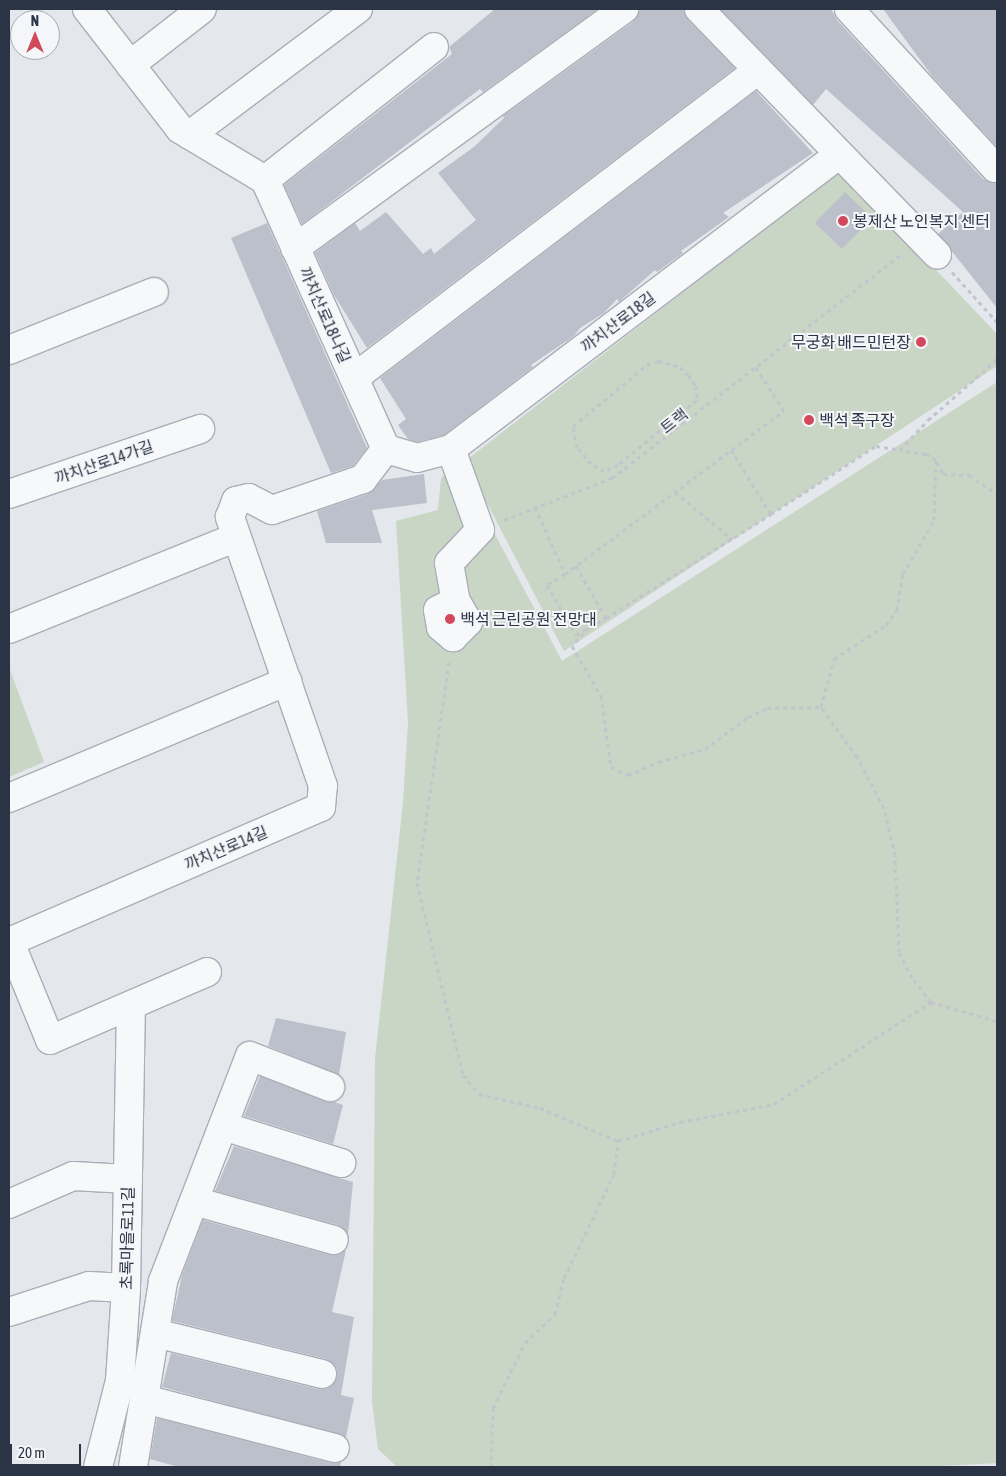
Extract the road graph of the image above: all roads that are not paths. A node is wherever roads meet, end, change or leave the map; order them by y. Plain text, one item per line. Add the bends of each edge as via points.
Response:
1 (87, 9) edge
2 (202, 9) edge
3 (358, 9) edge
4 (624, 9) edge
5 (699, 9) edge
6 (849, 9) edge
7 (434, 47) dead end
8 (130, 65) junction
9 (758, 70) junction
10 (190, 135) junction
11 (839, 154) junction
12 (995, 168) dead end
13 (265, 180) junction
14 (929, 247) road end
15 (295, 248) junction
16 (154, 292) dead end
17 (9, 350) edge
18 (354, 378) junction
19 (200, 429) dead end
20 (386, 449) junction
21 (451, 449) junction
22 (9, 494) edge
23 (234, 538) junction
24 (9, 628) edge
25 (453, 637) road end
26 (287, 681) junction
27 (9, 798) edge
28 (9, 941) edge
29 (208, 972) dead end
30 (131, 1007) junction
31 (330, 1087) dead end
32 (223, 1126) junction
33 (341, 1163) dead end
34 (128, 1179) junction
35 (194, 1201) junction
36 (9, 1204) edge
37 (334, 1240) dead end
38 (126, 1288) junction
39 (9, 1312) edge
40 (155, 1332) junction
41 (322, 1374) dead end
42 (144, 1399) junction
43 (335, 1448) dead end
44 (98, 1467) edge
45 (133, 1467) edge

1 - 8 street
2 - 8 street
3 - 10 street
4 - 15 street
5 - 9 street
6 - 12 street
7 - 13 street
8 - 10 street via 180,129
9 - 11 street
9 - 18 street
10 - 13 street
11 - 14 street
11 - 21 street, 까치산로18길
13 - 15 street, 까치산로18나길
15 - 18 street, 까치산로18나길
16 - 17 street
18 - 20 street, 까치산로18나길
19 - 22 street, 까치산로14가길
20 - 21 street, 까치산로18길 via 416,458
20 - 23 street, 까치산로14길 via 363,479 272,510 249,498 236,501 230,517
21 - 25 street via 480,530 449,563 456,600 438,610 440,627
23 - 24 street
23 - 26 street, 까치산로14길
26 - 27 street
26 - 28 street, 까치산로14길 via 323,786 321,807
28 - 30 street, 까치산로14길 via 50,1040
29 - 30 street, 까치산로14길
30 - 34 street, 초록마을로11길
31 - 32 street via 250,1056
32 - 33 street
32 - 35 street
34 - 36 street via 73,1176
34 - 38 street, 초록마을로11길
35 - 37 street
35 - 40 street via 163,1281
38 - 39 street via 89,1286
38 - 44 street, 초록마을로11길 via 120,1381
40 - 41 street
40 - 42 street
42 - 43 street
42 - 45 street

